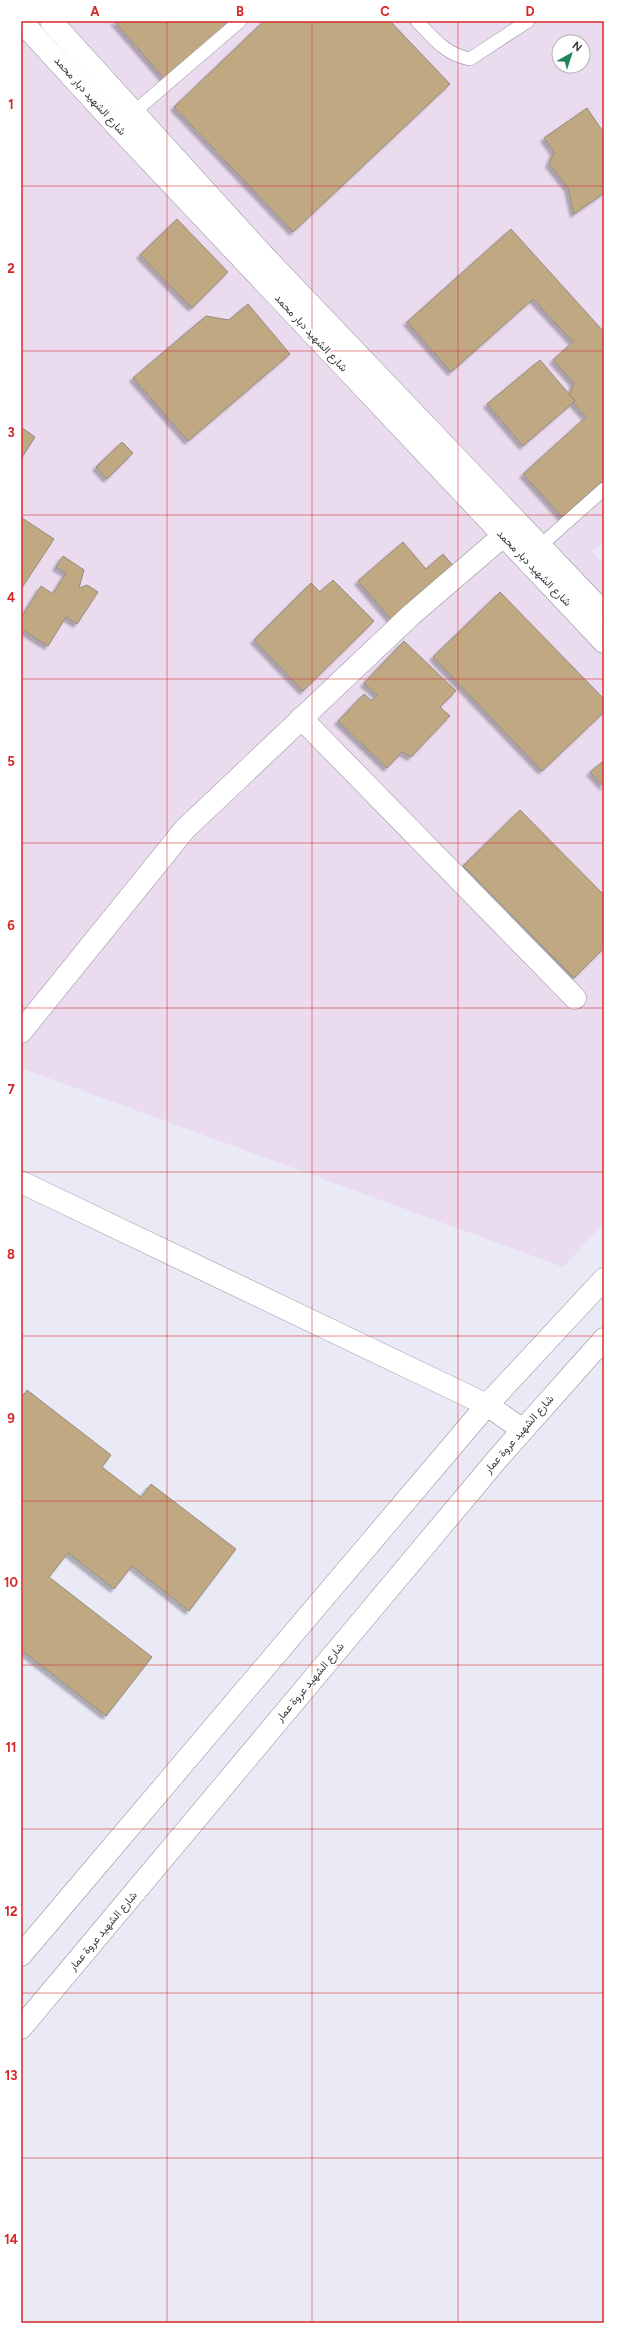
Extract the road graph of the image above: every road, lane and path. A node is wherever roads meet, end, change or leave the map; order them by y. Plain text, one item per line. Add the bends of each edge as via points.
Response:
1 (21, 21) edge
2 (51, 21) edge
3 (240, 21) edge
4 (417, 21) edge
5 (528, 21) edge
6 (134, 112) junction
7 (604, 489) edge
8 (503, 536) junction
9 (540, 546) junction
10 (604, 613) edge
11 (604, 642) edge
12 (301, 718) junction
13 (575, 998) dead end
14 (21, 1032) edge
15 (21, 1182) edge
16 (604, 1279) edge
17 (604, 1340) edge
18 (487, 1405) junction
19 (523, 1430) junction
20 (21, 1955) edge
21 (21, 2028) edge

1 - 8 street, شارع الشهيد دبار محمد via 128,139
2 - 6 street, شارع الشهيد دبار محمد
3 - 6 lane
4 - 5 lane via 438,44 456,57 470,59
6 - 9 street, شارع الشهيد دبار محمد via 263,255
7 - 9 lane
8 - 11 street, شارع الشهيد دبار محمد
8 - 12 street via 410,615
9 - 10 street, شارع الشهيد دبار محمد
12 - 13 street
12 - 14 street via 185,829
15 - 18 street
16 - 18 street
17 - 19 street, شارع الشهيد عروة عمار
18 - 19 street
18 - 20 street
19 - 21 street, شارع الشهيد عروة عمار

